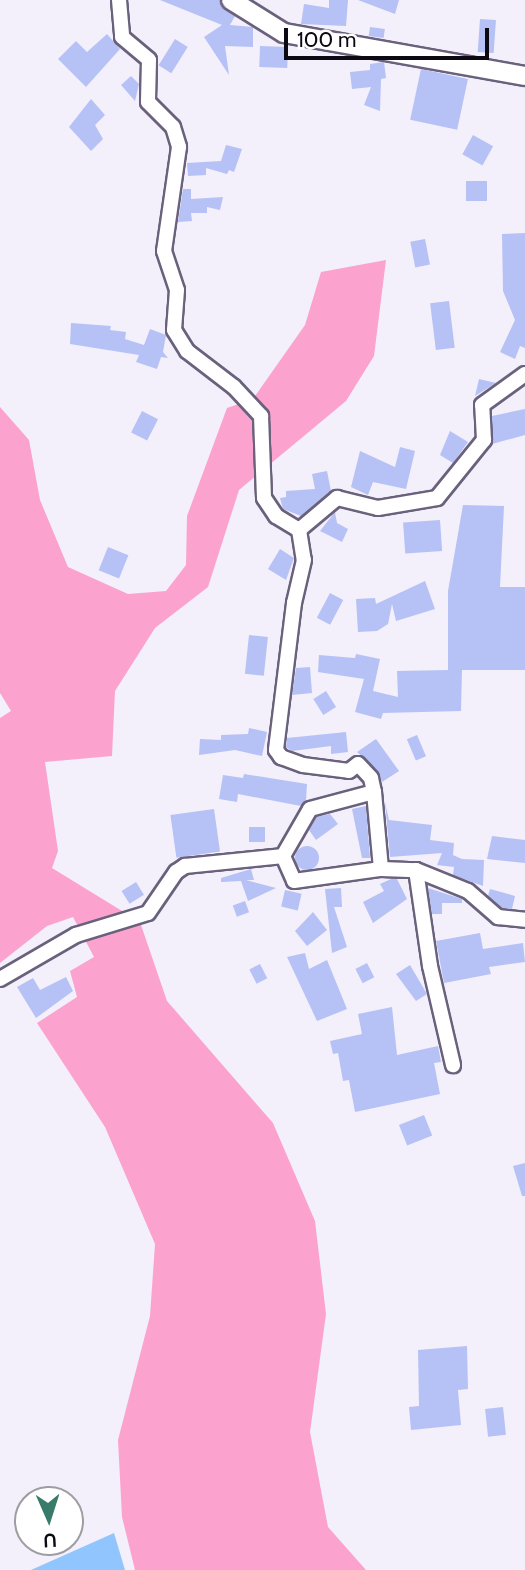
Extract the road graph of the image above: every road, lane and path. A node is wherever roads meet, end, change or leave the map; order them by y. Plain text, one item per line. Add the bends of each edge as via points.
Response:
1 (119, 0) edge
2 (231, 0) edge
3 (525, 76) edge
4 (525, 374) edge
5 (299, 530) junction
6 (374, 792) junction
7 (283, 856) junction
8 (381, 869) junction
9 (416, 870) junction
10 (525, 920) edge
11 (0, 979) edge
12 (453, 1065) dead end

1 - 5 street via 121,37 149,60 148,102 173,127 179,147 164,251 177,290 174,330 187,351 234,387 261,416 264,498 276,516
2 - 3 street via 284,33
4 - 5 street via 482,405 484,440 437,498 378,508 337,498
5 - 6 street via 304,560 294,603 276,750 281,757 303,765 349,771 358,764 366,770
6 - 7 street via 310,809
6 - 8 street
7 - 8 street via 294,881
7 - 11 street via 185,866 148,913 76,935
8 - 9 street
9 - 10 street via 468,891 498,917
9 - 12 street via 430,966

